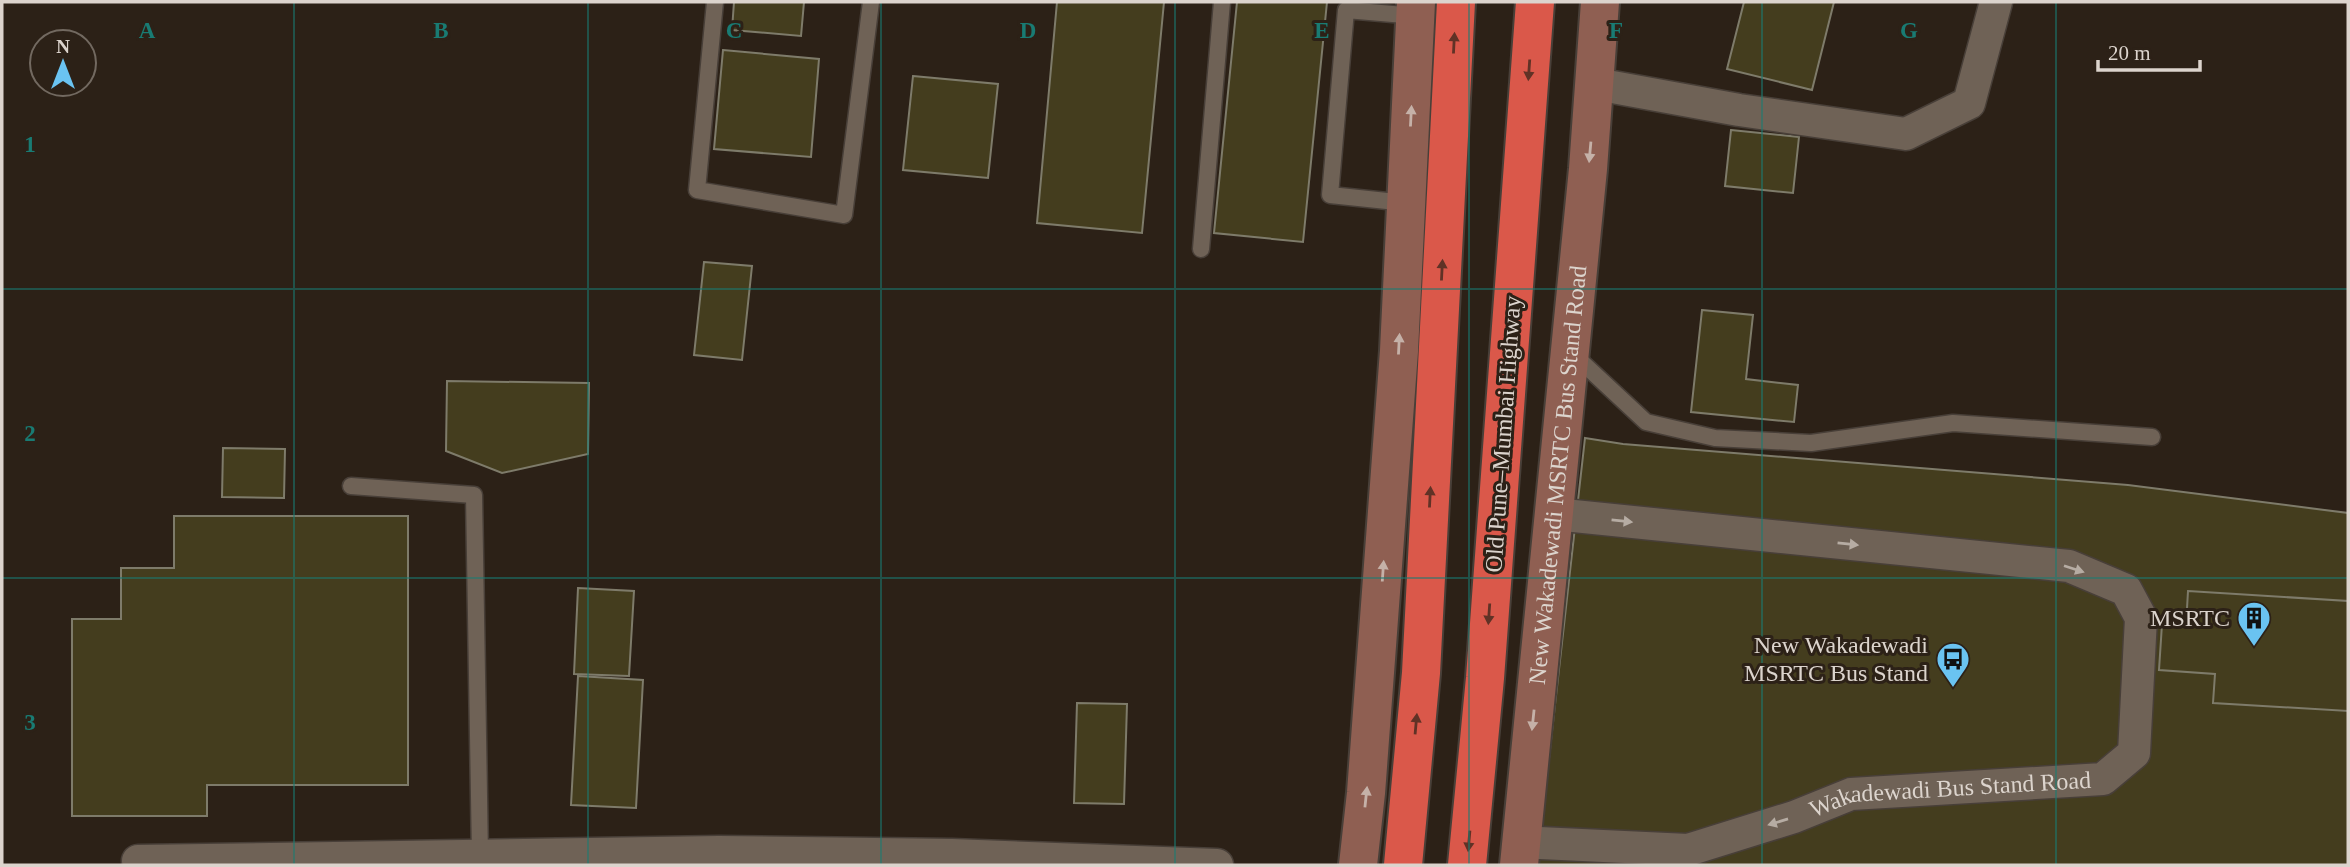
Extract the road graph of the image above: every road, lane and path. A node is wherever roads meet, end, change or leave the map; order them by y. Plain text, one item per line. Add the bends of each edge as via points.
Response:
1 (715, 2) edge
2 (871, 2) edge
3 (1222, 2) edge
4 (1456, 2) edge
5 (1535, 2) edge
6 (1600, 2) edge
7 (1996, 2) edge
8 (1416, 9) edge
9 (1596, 84) junction
10 (1406, 203) junction
11 (1201, 249) dead end
12 (1570, 352) junction
13 (2152, 437) dead end
14 (351, 486) dead end
15 (1554, 514) junction
16 (1520, 854) edge
17 (480, 856) junction
18 (600, 860) edge
19 (138, 861) dead end
20 (1217, 865) edge
21 (1358, 865) edge
22 (1403, 865) edge
23 (1467, 865) edge

1 - 2 lane via 697,190 844,215
3 - 11 lane
22 -> 4 highway via 1421,673
5 -> 23 highway, Old Pune–Mumbai Highway
6 - 9 street, New Wakadewadi MSRTC Bus Stand Road
7 - 9 street via 1969,103 1906,134
10 -> 8 street
8 - 10 lane via 1346,10 1330,195
9 -> 12 street, New Wakadewadi MSRTC Bus Stand Road
21 -> 10 street via 1397,379
12 - 13 lane via 1646,422 1714,438 1811,443 1952,423
12 - 15 street, New Wakadewadi MSRTC Bus Stand Road
14 - 17 lane via 474,495
15 -> 16 street, New Wakadewadi MSRTC Bus Stand Road
15 -> 16 street, Wakadewadi Bus Stand Road via 2068,566 2126,590 2141,618 2134,753 2103,779 1850,794 1688,850
17 - 18 street
17 - 19 street
18 - 20 street via 719,852

